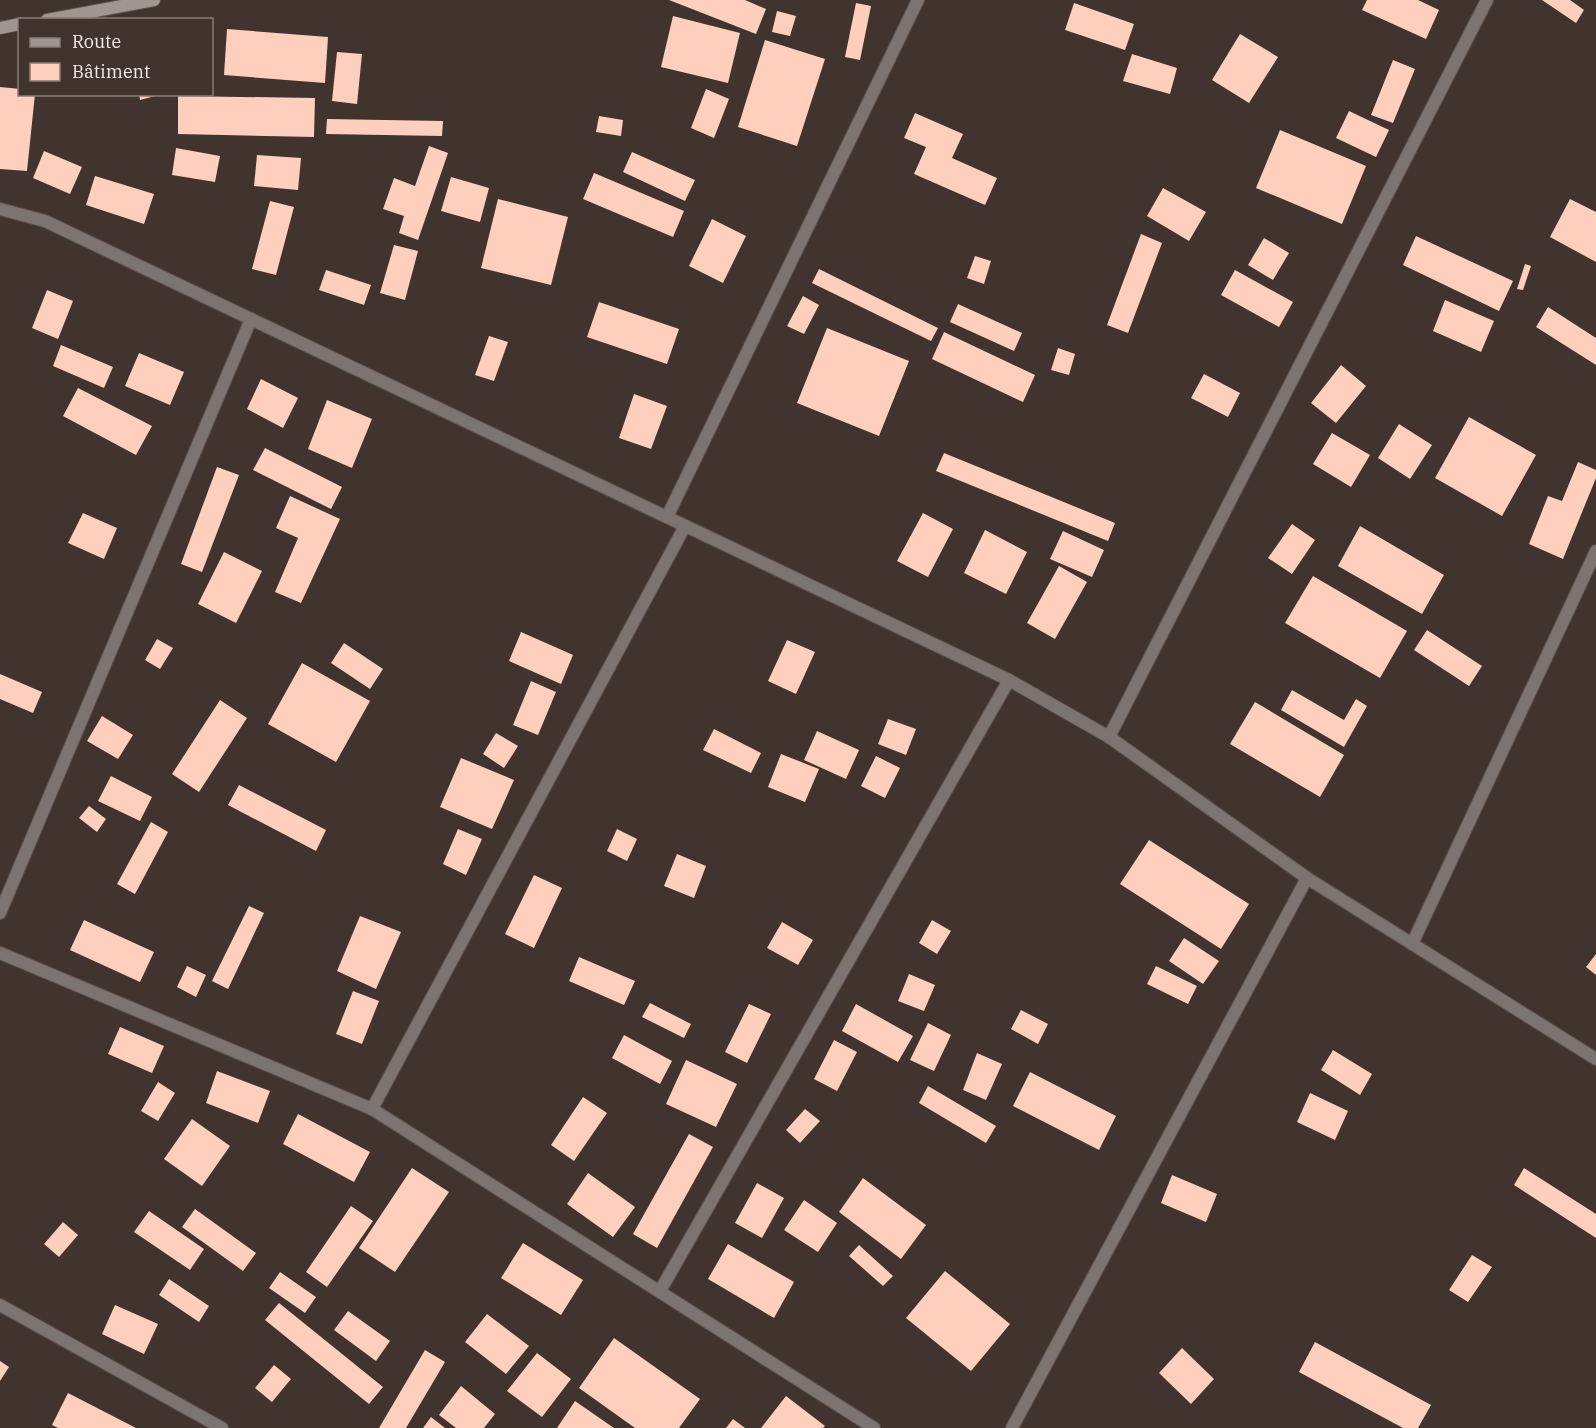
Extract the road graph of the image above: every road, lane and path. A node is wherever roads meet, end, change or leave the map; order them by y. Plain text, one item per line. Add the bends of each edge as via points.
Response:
1 (154, 0) edge
2 (918, 0) edge
3 (1486, 0) edge
4 (98, 5) edge
5 (54, 18) edge
6 (18, 24) edge
7 (0, 28) edge
8 (0, 209) edge
9 (251, 319) junction
10 (667, 517) junction
11 (685, 526) junction
12 (1596, 551) edge
13 (1009, 680) junction
14 (1109, 737) junction
15 (1306, 878) junction
16 (0, 913) edge
17 (1412, 944) junction
18 (0, 953) edge
19 (1596, 1059) edge
20 (372, 1108) junction
21 (660, 1291) junction
22 (0, 1305) edge
23 (868, 1426) edge
24 (222, 1428) edge
25 (1012, 1428) edge

1 - 4 street
2 - 10 street
3 - 14 street
4 - 5 street
6 - 7 street
8 - 9 street via 45,221
9 - 10 street
9 - 16 street
10 - 11 street
11 - 13 street
11 - 20 street
12 - 17 street
13 - 14 street
13 - 21 street
14 - 15 street
15 - 17 street
15 - 25 street
17 - 19 street
18 - 20 street
20 - 21 street
21 - 23 street
22 - 24 street

